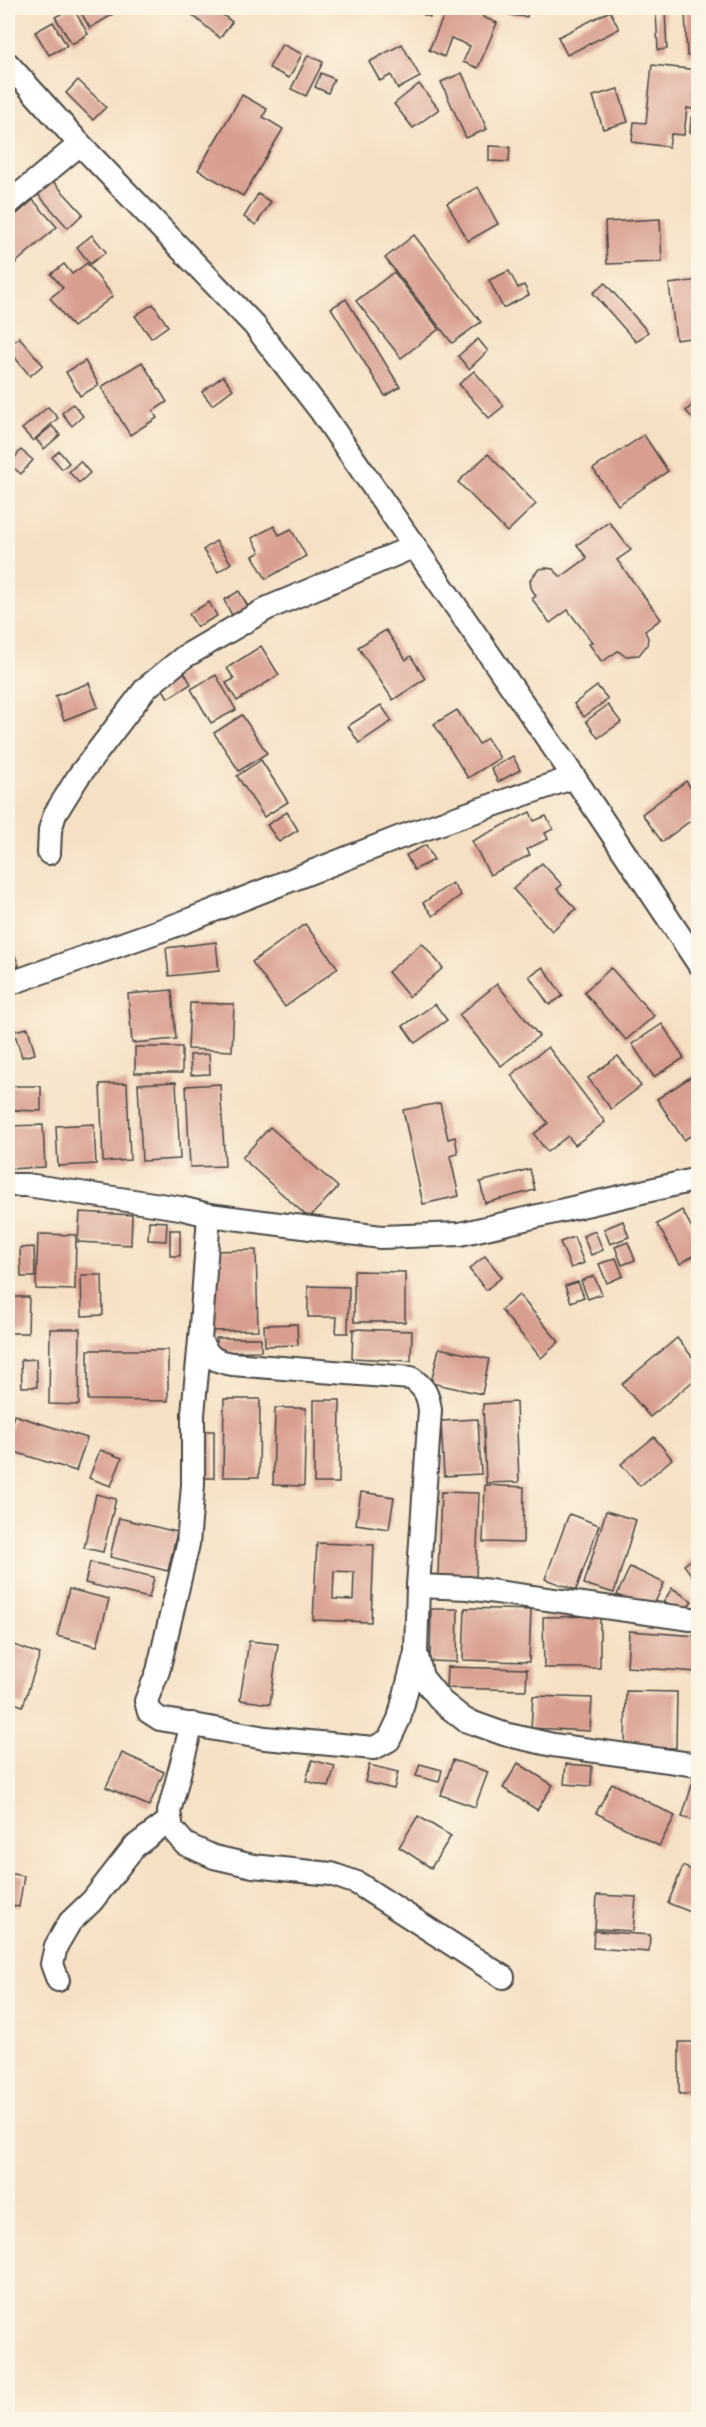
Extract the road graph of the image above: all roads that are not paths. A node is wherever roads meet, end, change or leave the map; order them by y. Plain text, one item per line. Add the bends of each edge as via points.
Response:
1 (8, 64) edge
2 (80, 144) junction
3 (8, 204) edge
4 (415, 546) junction
5 (574, 777) junction
6 (49, 853) dead end
7 (699, 963) edge
8 (8, 984) edge
9 (699, 1179) edge
10 (8, 1185) edge
11 (209, 1215) junction
12 (200, 1340) junction
13 (418, 1586) junction
14 (691, 1619) dead end
15 (416, 1652) junction
16 (192, 1724) junction
17 (699, 1765) edge
18 (170, 1820) junction
19 (503, 1977) dead end
20 (57, 1980) dead end

1 - 2 street
2 - 3 street
2 - 4 street via 254,325 320,410
4 - 5 street
4 - 6 street via 268,608 184,657 146,688 78,777 56,814 50,830
5 - 7 street
5 - 8 street via 398,838 179,924
9 - 11 street via 460,1234 381,1237
10 - 11 street
11 - 12 street
12 - 13 street via 215,1361 411,1378 422,1385 430,1410
12 - 16 street via 188,1544 158,1671 146,1701 149,1712 160,1719
13 - 14 street via 468,1588
13 - 15 street
15 - 16 street via 399,1719 389,1740 374,1748 265,1738
15 - 17 street via 422,1677 442,1702 465,1720 553,1745
16 - 18 street
18 - 19 street via 172,1829 185,1844 214,1857 253,1866 331,1874 357,1883
18 - 20 street via 134,1847 92,1901 70,1922 56,1946 52,1964

